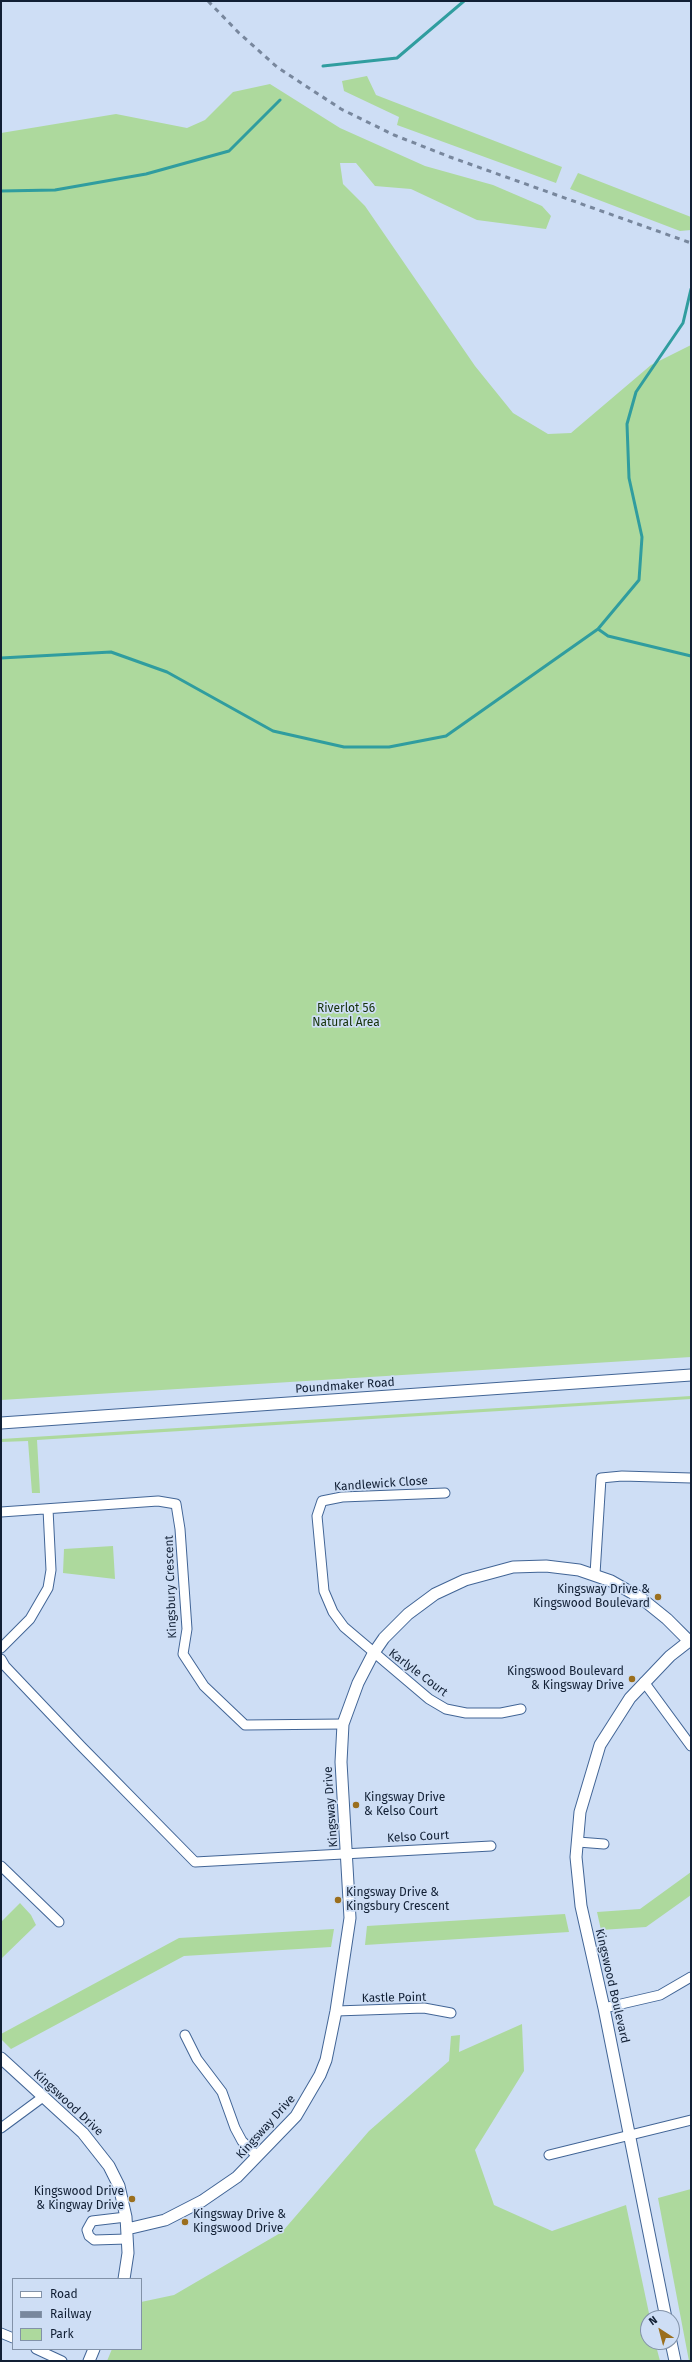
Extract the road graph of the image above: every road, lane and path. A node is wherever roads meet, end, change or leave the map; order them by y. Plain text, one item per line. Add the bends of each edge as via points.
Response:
1 (691, 1375) edge
2 (1, 1423) edge
3 (691, 1478) edge
4 (445, 1493) dead end
5 (48, 1509) junction
6 (1, 1512) edge
7 (595, 1574) junction
8 (690, 1641) edge
9 (1, 1648) edge
10 (373, 1654) junction
11 (1, 1659) edge
12 (644, 1682) junction
13 (521, 1709) dead end
14 (342, 1724) junction
15 (691, 1746) edge
16 (578, 1842) junction
17 (604, 1844) dead end
18 (491, 1846) dead end
19 (346, 1853) junction
20 (1, 1866) edge
21 (59, 1922) dead end
22 (691, 1977) edge
23 (604, 2008) junction
24 (336, 2011) junction
25 (451, 2013) dead end
26 (185, 2035) dead end
27 (1, 2058) edge
28 (44, 2097) junction
29 (691, 2120) edge
30 (1, 2128) edge
31 (629, 2134) junction
32 (549, 2155) dead end
33 (257, 2156) junction
34 (126, 2217) junction
35 (127, 2234) junction
36 (124, 2278) edge
37 (664, 2310) edge
38 (1, 2333) edge
39 (12, 2338) edge
40 (38, 2350) edge
41 (94, 2350) edge
42 (673, 2350) edge
43 (62, 2361) edge
44 (89, 2361) edge
45 (675, 2361) edge

1 - 2 street, Poundmaker Road
3 - 7 street via 601,1478
4 - 10 street, Kandlewick Close via 322,1500 317,1516 324,1592 339,1621
5 - 6 street, Kingsbury Crescent
5 - 9 street via 51,1570 48,1588 30,1619
5 - 14 street, Kingsbury Crescent via 158,1501 176,1504 187,1629 183,1654 204,1686 245,1725
7 - 8 street, Kingsway Drive via 641,1598
7 - 10 street, Kingsway Drive via 563,1567 530,1566 497,1570 465,1580 435,1594 408,1614 384,1638
8 - 12 street, Kingswood Boulevard
10 - 13 street, Karlyle Court via 429,1699 446,1709 466,1713 501,1713
10 - 14 street, Kingsway Drive
11 - 19 street via 81,1746 195,1862
12 - 15 street
12 - 16 street, Kingswood Boulevard via 615,1720 600,1745 580,1812
14 - 19 street, Kingsway Drive via 341,1762
16 - 17 street
16 - 23 street, Kingswood Boulevard via 578,1888
18 - 19 street, Kelso Court
19 - 24 street, Kingsway Drive via 350,1918
20 - 21 street
22 - 23 street via 660,1995
23 - 31 street, Kingswood Boulevard
24 - 25 street, Kastle Point via 424,2008
24 - 33 street, Kingsway Drive via 326,2060 314,2090 296,2116
26 - 33 street via 197,2059 222,2092 242,2141
27 - 28 street, Kingswood Drive
28 - 30 street
28 - 34 street, Kingswood Drive via 102,2154 118,2186
29 - 31 street
31 - 32 street
31 - 37 street, Kingswood Boulevard
33 - 35 street, Kingsway Drive via 231,2181 180,2213
34 - 35 street, Kingswood Drive
34 - 35 street via 92,2222 87,2230 94,2240
35 - 36 street, Kingswood Drive via 128,2253
38 - 39 street
40 - 43 street
41 - 44 street
42 - 45 street

